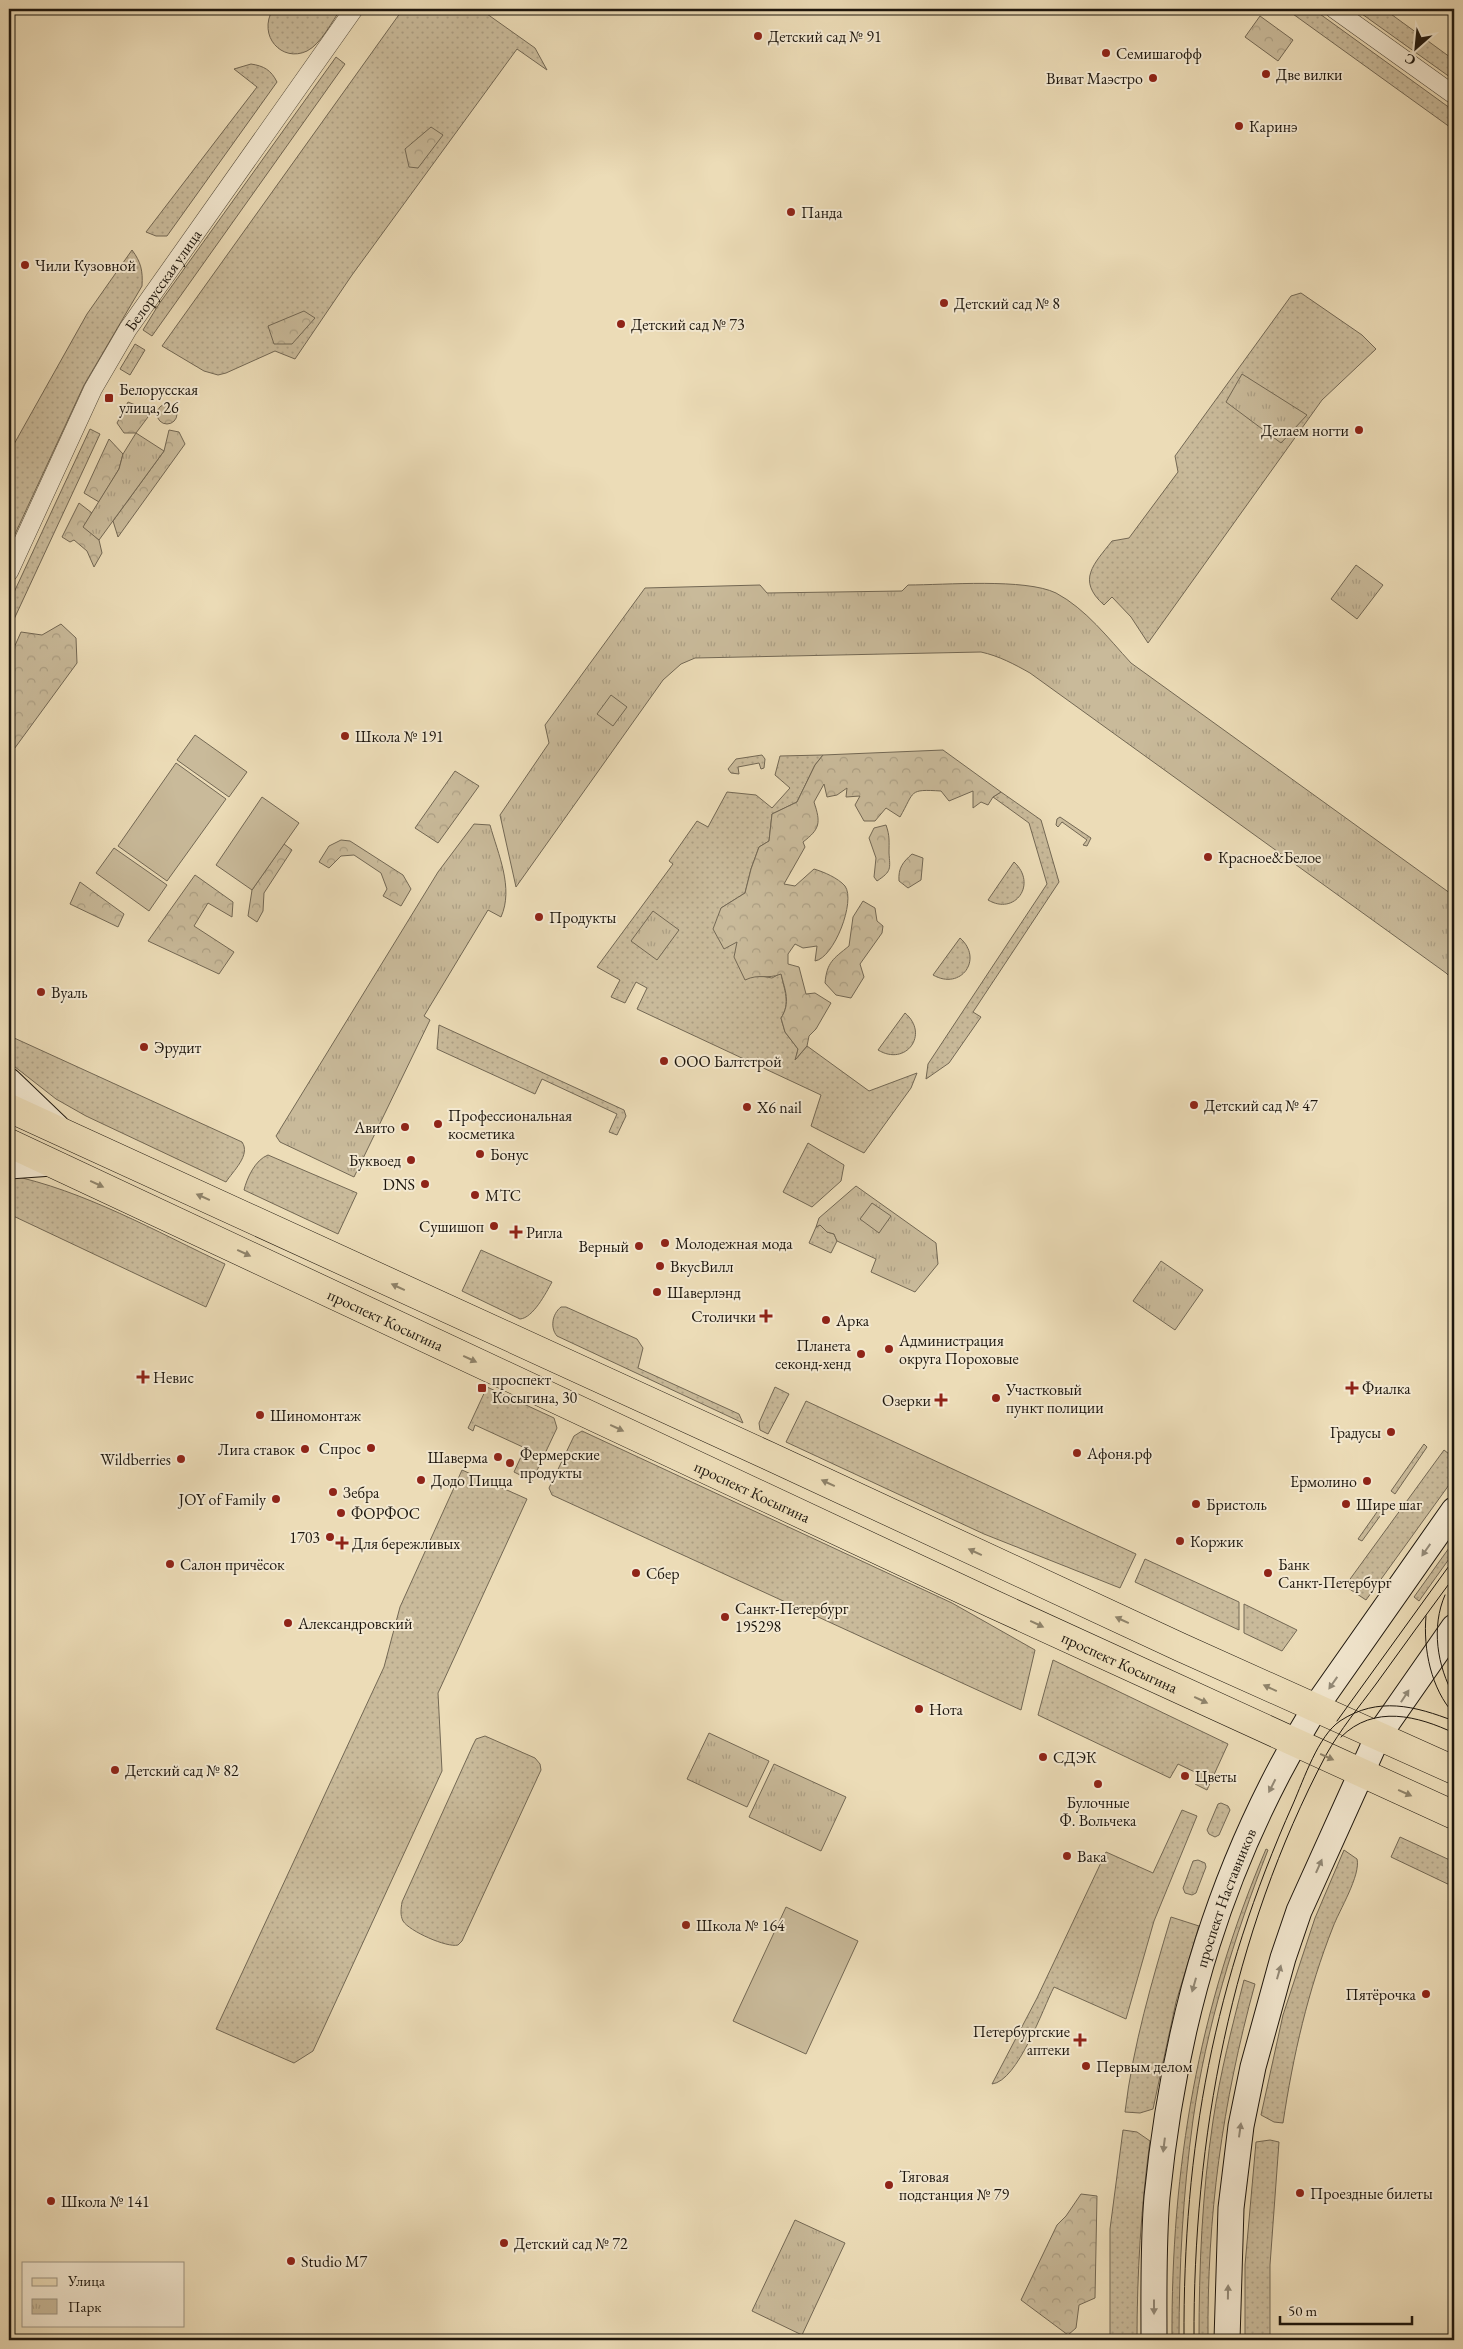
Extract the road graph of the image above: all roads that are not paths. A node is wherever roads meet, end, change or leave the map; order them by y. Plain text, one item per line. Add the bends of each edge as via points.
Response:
1 (354, 9) edge
2 (1334, 9) edge
3 (1454, 95) edge
4 (9, 572) edge
5 (9, 1081) edge
6 (9, 1108) edge
7 (65, 1134) junction
8 (9, 1143) edge
9 (52, 1163) junction
10 (9, 1166) edge
11 (1454, 1510) edge
12 (1454, 1627) edge
13 (1314, 1708) junction
14 (1378, 1736) junction
15 (1294, 1742) junction
16 (1454, 1770) edge
17 (1361, 1772) junction
18 (1454, 1815) edge
19 (1154, 2340) edge
20 (1227, 2340) edge

1 - 4 street, Белорусская улица via 128,329 93,389
2 - 3 street
5 - 7 main road, проспект Косыгина
6 - 7 main road, проспект Косыгина
13 -> 7 main road, проспект Косыгина
8 - 9 main road, проспект Косыгина
9 - 10 main road, проспект Косыгина
9 -> 15 main road, проспект Косыгина
11 -> 13 main road, проспект Наставников
14 -> 12 main road
13 - 14 main road, проспект Косыгина
13 - 15 main road, проспект Наставников
14 - 16 main road, проспект Косыгина
14 - 17 main road
15 -> 17 main road, проспект Косыгина
15 -> 19 main road, проспект Наставников via 1225,1889 1188,2006 1171,2091 1157,2198
17 -> 18 main road, проспект Косыгина
20 -> 17 main road via 1231,2208 1240,2126 1252,2067 1299,1911

